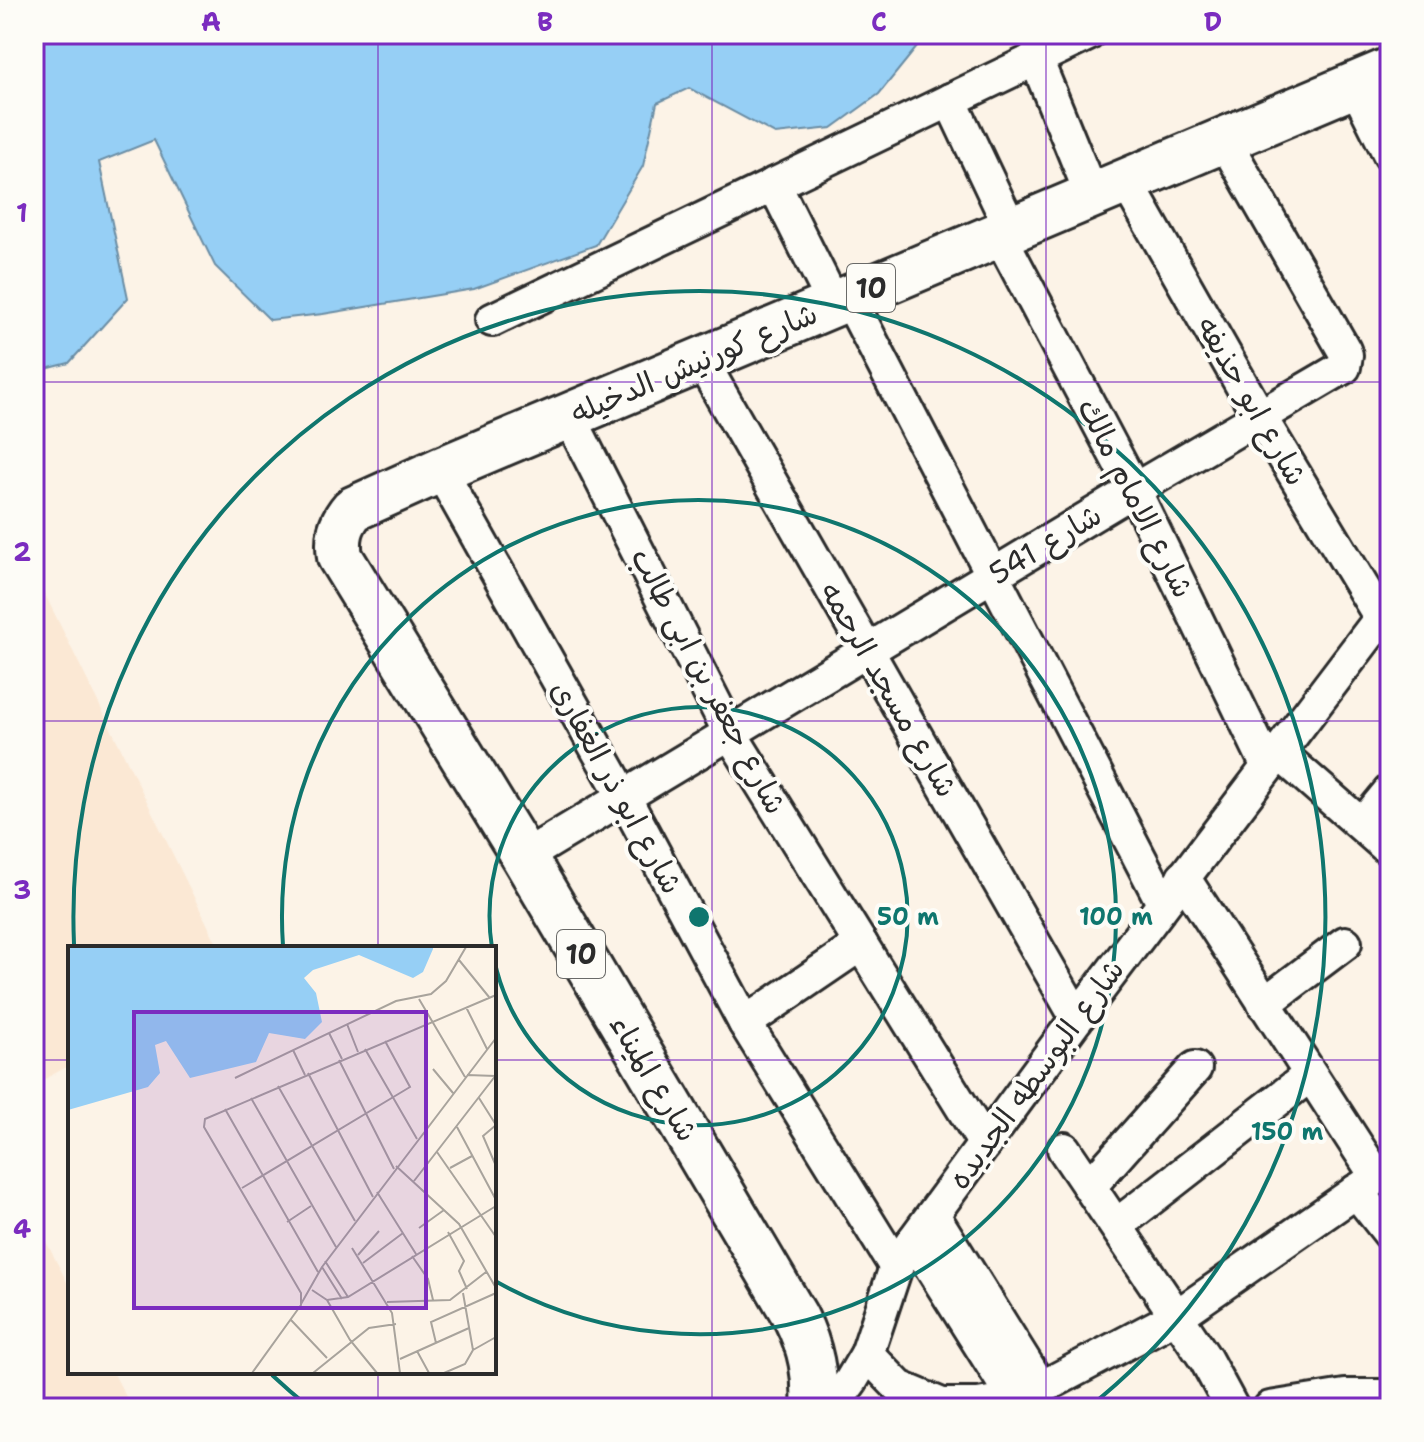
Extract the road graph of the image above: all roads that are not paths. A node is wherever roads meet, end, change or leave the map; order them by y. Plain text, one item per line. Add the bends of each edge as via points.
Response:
1 (1088, 34) edge
2 (1036, 59) junction
3 (1372, 78) edge
4 (950, 100) junction
5 (1224, 140) junction
6 (1390, 155) edge
7 (774, 184) junction
8 (1109, 188) junction
9 (1005, 232) junction
10 (841, 301) junction
11 (492, 320) dead end
12 (701, 360) junction
13 (569, 416) junction
14 (1260, 417) junction
15 (440, 470) junction
16 (1134, 490) junction
17 (353, 509) joint
18 (993, 575) junction
19 (1385, 612) edge
20 (867, 651) junction
21 (730, 733) junction
22 (1272, 758) junction
23 (1390, 791) edge
24 (624, 797) junction
25 (1363, 824) junction
26 (1390, 850) edge
27 (524, 857) junction
28 (1183, 877) junction
29 (1163, 903) junction
30 (1345, 943) dead end
31 (861, 944) junction
32 (1264, 1004) junction
33 (1077, 1018) junction
34 (745, 1023) junction
35 (1195, 1068) dead end
36 (1310, 1075) junction
37 (985, 1144) junction
38 (1064, 1149) dead end
39 (1374, 1179) edge
40 (1090, 1186) junction
41 (1117, 1225) junction
42 (924, 1228) junction
43 (1390, 1234) edge
44 (896, 1267) junction
45 (1177, 1316) junction
46 (867, 1354) junction
47 (1027, 1393) junction
48 (1390, 1396) edge
49 (943, 1406) edge
50 (814, 1408) edge
51 (831, 1408) edge
52 (1232, 1408) edge
53 (1270, 1408) edge

1 - 2 street
2 - 4 street
2 - 8 street, شارع ابو حذيفه
3 - 5 main road, شارع كورنيش الدخيله / 10
3 - 6 street
4 - 7 street
4 - 9 street, شارع الامام مالك
5 - 8 main road, شارع كورنيش الدخيله / 10
5 - 14 street, شارع 541 via 1346,355 1339,371
7 - 10 street
7 - 11 street
8 - 9 main road, شارع كورنيش الدخيله / 10
8 - 14 street, شارع ابو حذيفه
9 - 10 main road, شارع كورنيش الدخيله / 10
9 - 16 street, شارع الامام مالك
10 - 12 main road, شارع كورنيش الدخيله / 10
10 - 18 street
12 - 13 main road, شارع كورنيش الدخيله / 10
12 - 20 street, شارع مسجد الرحمه
13 - 15 main road, شارع كورنيش الدخيله / 10
13 - 21 street, شارع جعفر بن ابى طالب
14 - 16 street, شارع 541
14 - 19 street, شارع ابو حذيفه
15 - 17 main road, شارع كورنيش الدخيله / 10
15 - 24 street, شارع ابو ذر الغفارى
16 - 18 street, شارع 541
16 - 22 street, شارع الامام مالك
17 - 27 main road, شارع الميناء / 10 via 339,532 340,557
18 - 20 street, شارع 541
18 - 29 street
19 - 22 street, شارع البوسطه الجديده
20 - 21 street, شارع 541
20 - 33 street, شارع مسجد الرحمه
21 - 24 street, شارع 541
21 - 31 street, شارع جعفر بن ابى طالب
22 - 25 street
22 - 28 street, شارع البوسطه الجديده
23 - 25 street
24 - 27 street, شارع 541
24 - 34 street, شارع ابو ذر الغفارى
25 - 26 street
27 - 50 main road, شارع الميناء / 10 via 796,1318 811,1353
28 - 29 street, شارع البوسطه الجديده
28 - 32 street
29 - 33 street, شارع البوسطه الجديده
30 - 32 street
31 - 34 street
31 - 37 street, شارع جعفر بن ابى طالب
32 - 36 street
33 - 37 street, شارع البوسطه الجديده
34 - 44 street, شارع ابو ذر الغفارى
35 - 40 street
36 - 39 street
36 - 41 street
37 - 42 street, شارع البوسطه الجديده
38 - 40 street
39 - 43 street
39 - 45 street
40 - 41 street
41 - 45 street
42 - 44 street, شارع البوسطه الجديده
42 - 47 street
44 - 46 street, شارع البوسطه الجديده
45 - 47 street
45 - 52 street
46 - 49 street via 899,1387
46 - 51 street, شارع البوسطه الجديده
47 - 49 street via 978,1405
48 - 53 street via 1345,1396

